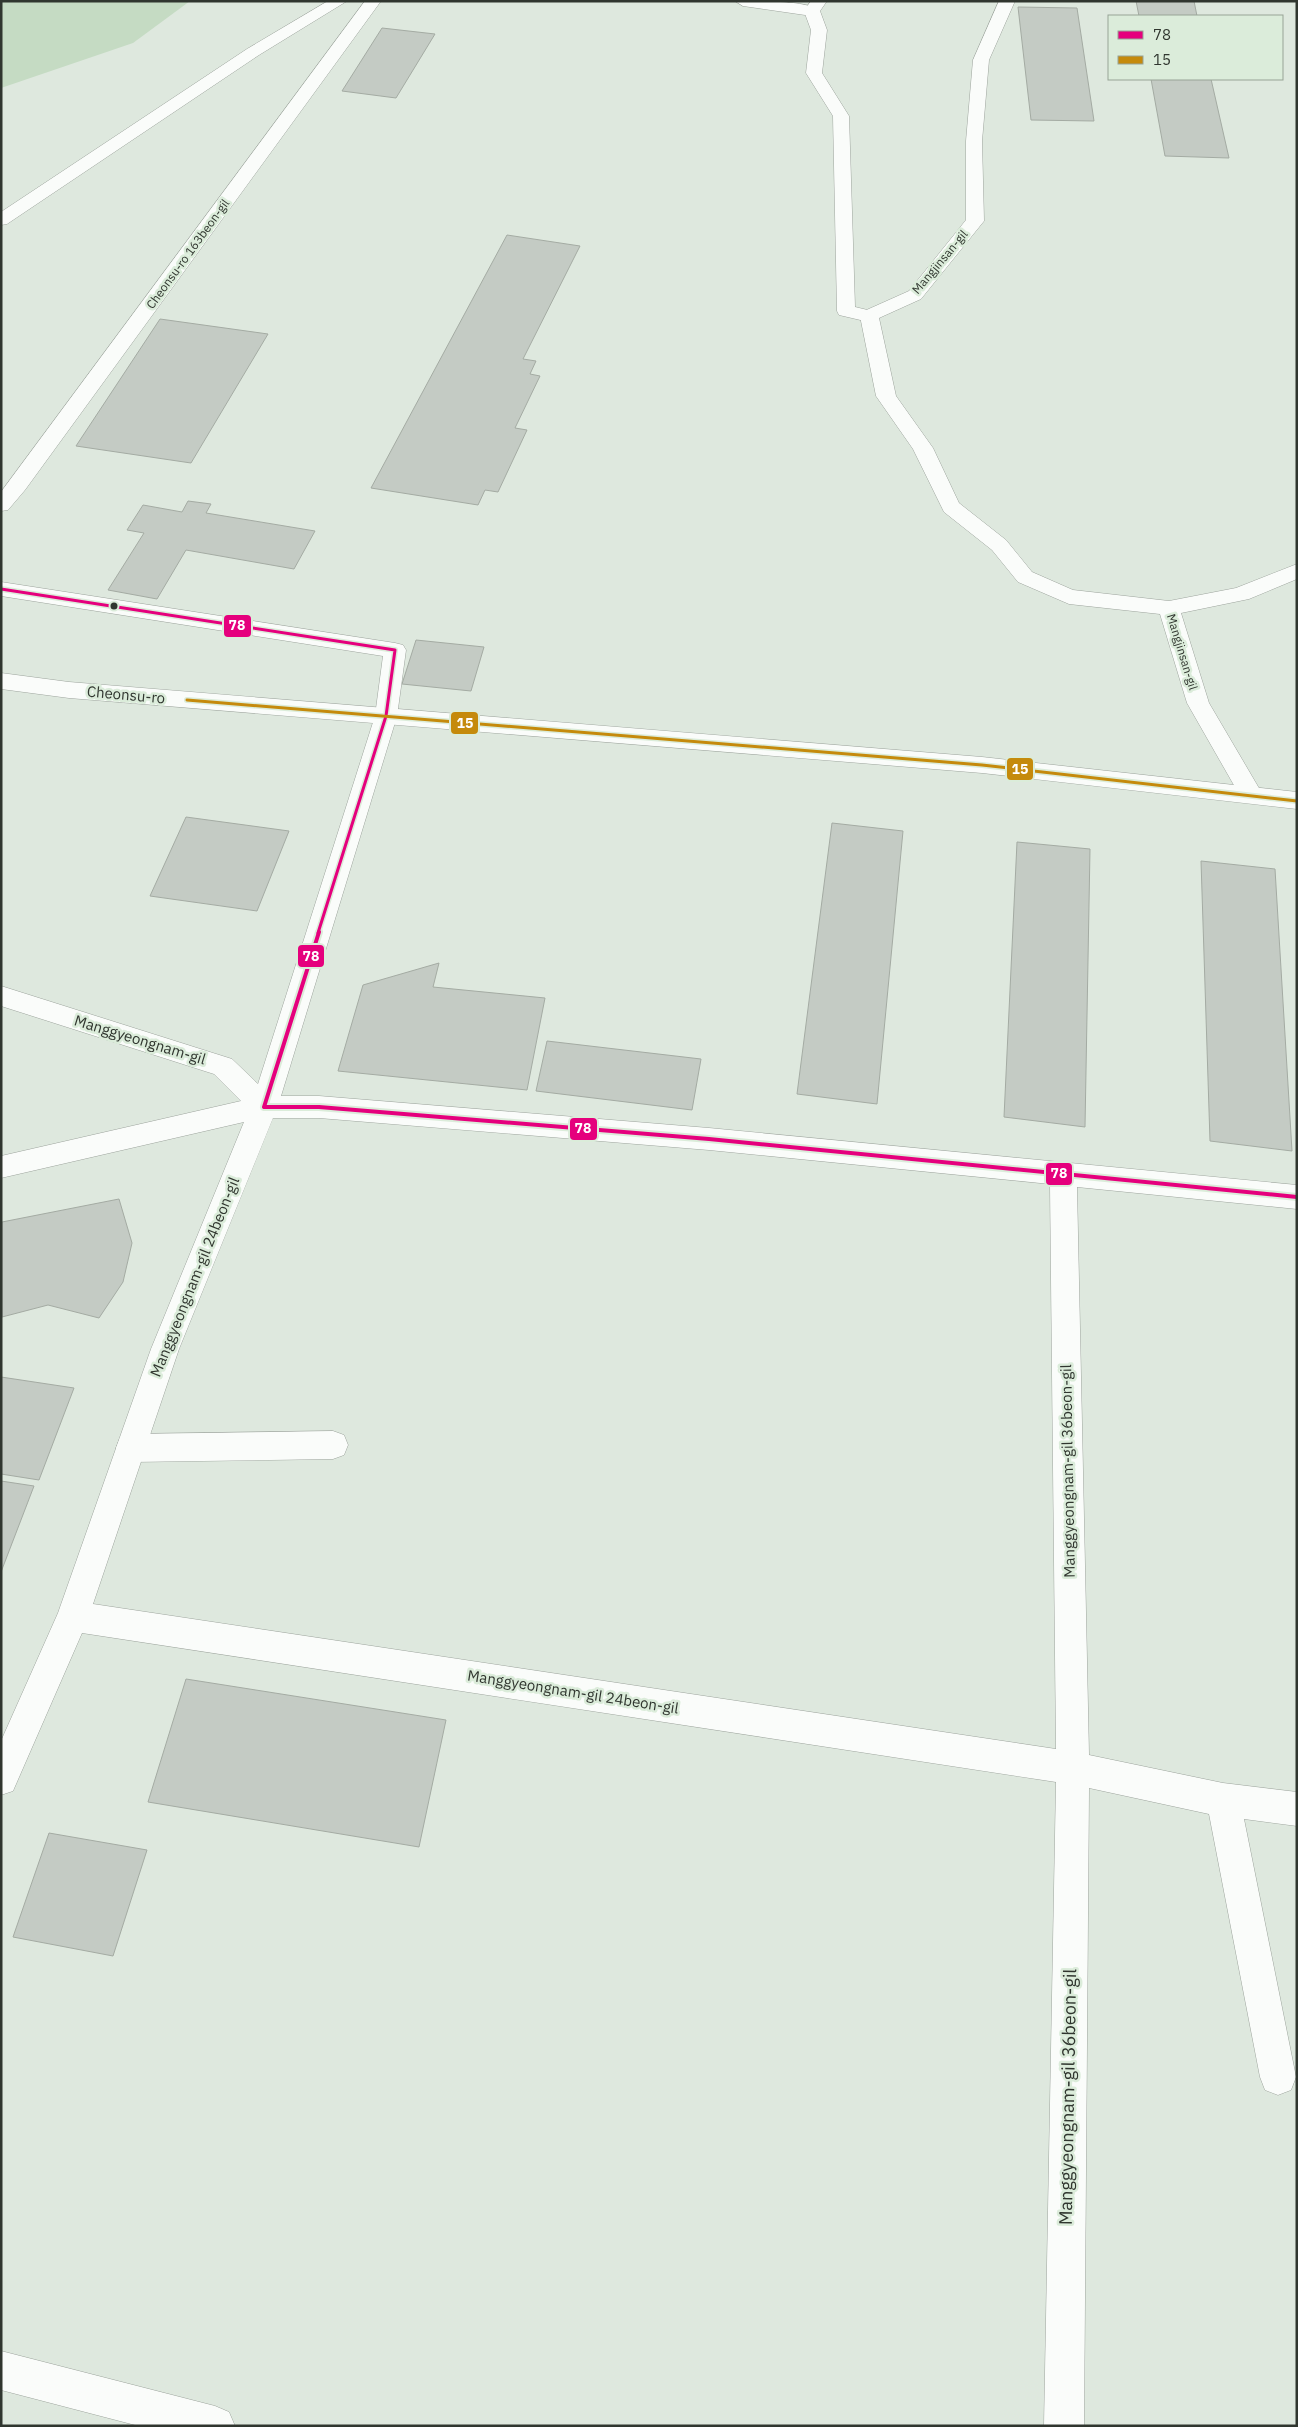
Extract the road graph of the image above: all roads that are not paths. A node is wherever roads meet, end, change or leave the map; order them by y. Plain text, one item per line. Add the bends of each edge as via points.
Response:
1 (339, 1) edge
2 (372, 1) edge
3 (743, 1) edge
4 (1008, 1) edge
5 (815, 6) edge
6 (1, 220) edge
7 (869, 316) junction
8 (1, 505) edge
9 (1297, 571) edge
10 (1, 589) edge
11 (1169, 608) junction
12 (1, 681) edge
13 (386, 716) junction
14 (1251, 795) junction
15 (1297, 801) edge
16 (1, 996) edge
17 (264, 1107) junction
18 (1, 1167) edge
19 (1063, 1174) junction
20 (1297, 1197) edge
21 (332, 1445) dead end
22 (131, 1448) junction
23 (73, 1616) junction
24 (1073, 1768) junction
25 (1, 1779) edge
26 (1223, 1800) junction
27 (1297, 1810) edge
28 (1278, 2078) dead end
29 (1, 2370) edge
30 (215, 2426) edge
31 (1064, 2426) edge

1 - 6 street via 253,52
2 - 8 street, Cheonsu-ro 163beon-gil
3 - 5 street
4 - 7 street, Mangjinsan-gil via 981,60 974,141 975,220 915,295
5 - 7 street via 819,30 814,73 841,116 846,311
7 - 11 street, Mangjinsan-gil via 886,396 923,448 951,506 999,545 1025,578 1069,597
9 - 11 street via 1241,594
10 - 13 street via 396,650
11 - 14 street, Mangjinsan-gil via 1198,703
12 - 13 street, Cheonsu-ro via 69,690
13 - 14 street, Cheonsu-ro via 982,764
13 - 17 street
14 - 15 street, Cheonsu-ro
16 - 17 street, Manggyeongnam-gil via 223,1066
17 - 18 street
17 - 19 street via 319,1107 710,1139
17 - 22 street, Manggyeongnam-gil 24beon-gil via 164,1349
19 - 20 street
19 - 24 street, Manggyeongnam-gil 36beon-gil
21 - 22 street
22 - 23 street, Manggyeongnam-gil 24beon-gil
23 - 24 street, Manggyeongnam-gil 24beon-gil
23 - 25 street, Manggyeongnam-gil 24beon-gil
24 - 26 street
24 - 31 street, Manggyeongnam-gil 36beon-gil
26 - 27 street
26 - 28 street
29 - 30 street

